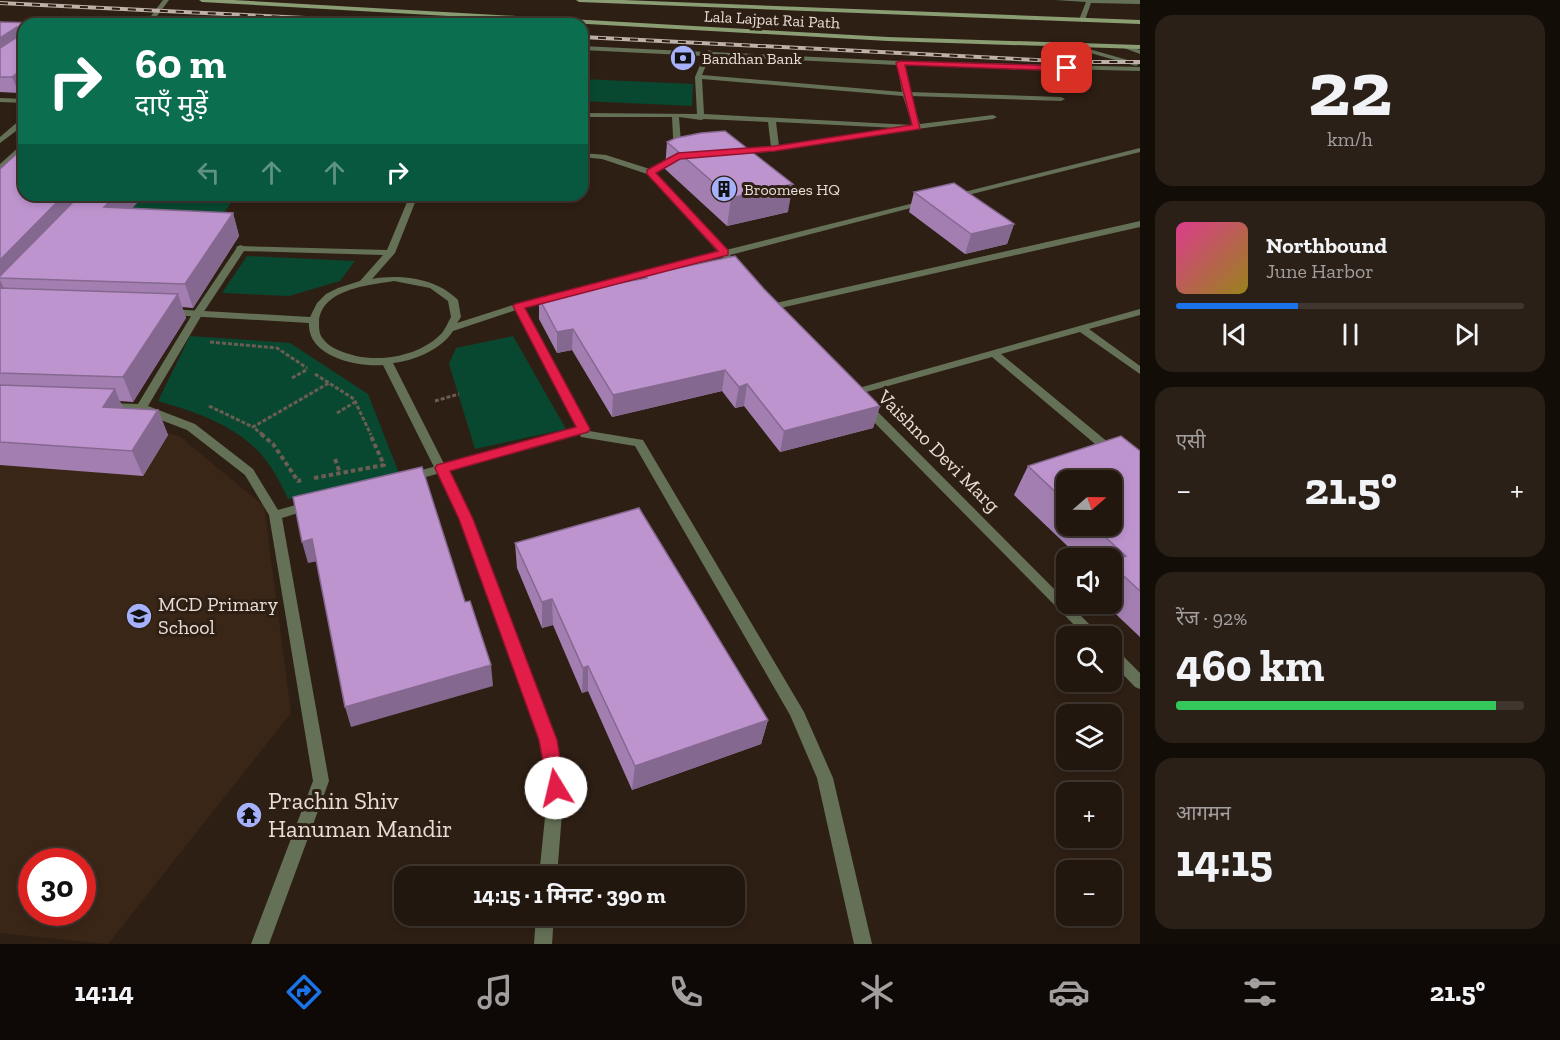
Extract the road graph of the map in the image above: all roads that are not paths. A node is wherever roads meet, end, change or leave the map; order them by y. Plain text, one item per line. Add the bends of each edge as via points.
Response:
1 (166, 0) edge
2 (202, 0) edge
3 (579, 0) edge
4 (1058, 0) edge
5 (1089, 2) junction
6 (1140, 2) edge
7 (152, 18) edge
8 (519, 18) edge
9 (1082, 20) junction
10 (588, 22) edge
11 (1140, 22) edge
12 (1068, 45) junction
13 (1125, 47) junction
14 (1140, 47) edge
15 (588, 48) edge
16 (709, 52) junction
17 (1140, 52) edge
18 (900, 63) junction
19 (1140, 67) edge
20 (698, 77) junction
21 (906, 94) junction
22 (1061, 99) dead end
23 (0, 100) edge
24 (18, 101) edge
25 (588, 115) edge
26 (675, 116) junction
27 (993, 117) dead end
28 (701, 118) junction
29 (772, 121) junction
30 (18, 126) edge
31 (917, 127) junction
32 (0, 141) edge
33 (18, 141) edge
34 (775, 149) junction
35 (1139, 150) edge
36 (18, 152) edge
37 (721, 153) edge
38 (689, 155) edge
39 (588, 156) edge
40 (678, 156) junction
41 (0, 168) edge
42 (650, 172) junction
43 (943, 199) edge
44 (412, 201) edge
45 (932, 201) edge
46 (1140, 224) edge
47 (390, 253) junction
48 (725, 253) junction
49 (746, 280) edge
50 (364, 282) junction
51 (519, 306) junction
52 (768, 307) edge
53 (163, 312) edge
54 (1140, 312) edge
55 (198, 314) junction
56 (313, 321) junction
57 (453, 328) junction
58 (1081, 328) junction
59 (993, 353) junction
60 (387, 361) junction
61 (1140, 371) edge
62 (94, 406) edge
63 (141, 408) junction
64 (583, 429) junction
65 (1122, 460) edge
66 (442, 468) junction
67 (397, 481) edge
68 (320, 503) edge
69 (275, 515) junction
70 (1084, 626) edge
71 (1122, 664) edge
72 (1140, 683) edge
73 (549, 866) edge
74 (544, 926) edge
75 (260, 944) edge
76 (543, 944) edge
77 (863, 944) edge

1 - 7 street
2 - 8 main road, Lala Lajpat Rai Path
3 - 9 main road, Lala Lajpat Rai Path
4 - 5 street
5 - 6 street
5 - 9 street
9 - 11 main road, Lala Lajpat Rai Path
10 - 12 main road, Lala Lajpat Rai Path
12 - 13 main road, Lala Lajpat Rai Path
12 - 19 street
13 - 14 main road, Lala Lajpat Rai Path
13 - 17 street
15 - 16 street
16 - 18 street
16 - 20 street
18 - 19 street
18 - 21 street
20 - 21 street
20 - 28 street
21 - 22 street
21 - 31 street
23 - 24 street
25 - 26 street
26 - 28 street
26 - 40 street
27 - 31 street
28 - 29 street
29 - 31 street
29 - 34 street
30 - 32 street
31 - 34 street
32 - 33 street
34 - 37 street
35 - 43 street
36 - 41 street
38 - 40 street
39 - 42 street
40 - 42 street
42 - 48 street
44 - 47 street
45 - 48 street
46 - 52 street
47 - 50 street
47 - 55 street via 241,248
48 - 49 street
48 - 51 street
50 - 56 street via 328,298
50 - 57 street via 394,278 436,287 452,300 457,313
51 - 57 street
51 - 64 street
53 - 55 street
54 - 58 street
55 - 56 street
55 - 63 street
56 - 60 street via 315,336 326,349 361,361
57 - 60 street via 429,349
58 - 59 street
58 - 61 street
59 - 65 street
59 - 70 street, Vaishno Devi Marg via 848,389
60 - 66 street
62 - 63 street
63 - 69 street via 191,427 241,465
64 - 66 street
64 - 77 street via 585,434 639,443 796,712 825,778
66 - 67 street
66 - 73 street via 466,519 548,740 556,788
68 - 69 street
69 - 75 street via 321,781
71 - 72 street
74 - 76 street

